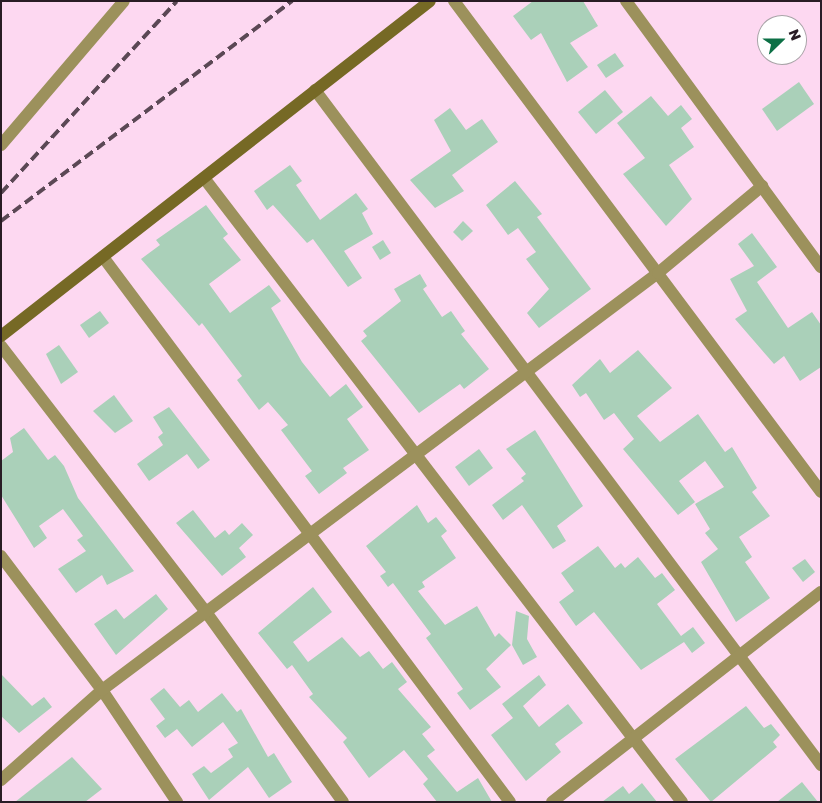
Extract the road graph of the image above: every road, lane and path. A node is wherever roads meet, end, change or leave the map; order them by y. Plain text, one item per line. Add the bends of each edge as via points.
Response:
1 (124, 1) edge
2 (430, 1) edge
3 (454, 1) edge
4 (626, 1) edge
5 (315, 90) junction
6 (1, 146) edge
7 (204, 178) junction
8 (762, 186) junction
9 (102, 257) junction
10 (821, 267) edge
11 (658, 273) junction
12 (1, 336) edge
13 (1, 346) edge
14 (526, 373) junction
15 (415, 455) junction
16 (821, 492) edge
17 (310, 535) junction
18 (1, 556) edge
19 (821, 592) edge
20 (206, 612) junction
21 (737, 657) junction
22 (102, 690) junction
23 (633, 736) junction
24 (821, 765) edge
25 (1, 780) edge
26 (177, 802) edge
27 (343, 802) edge
28 (510, 802) edge
29 (552, 802) edge
30 (682, 802) edge

1 - 6 street
2 - 5 street
3 - 11 street
4 - 8 street
5 - 7 street
5 - 14 street
7 - 9 street
7 - 15 street
8 - 10 street
8 - 11 street
9 - 12 street
9 - 17 street
11 - 14 street
11 - 16 street
13 - 20 street
14 - 15 street
14 - 21 street
15 - 17 street
15 - 23 street
17 - 20 street
17 - 28 street
18 - 22 street
19 - 21 street
20 - 22 street
20 - 27 street
21 - 23 street
21 - 24 street
22 - 25 street
22 - 26 street
23 - 29 street
23 - 30 street

